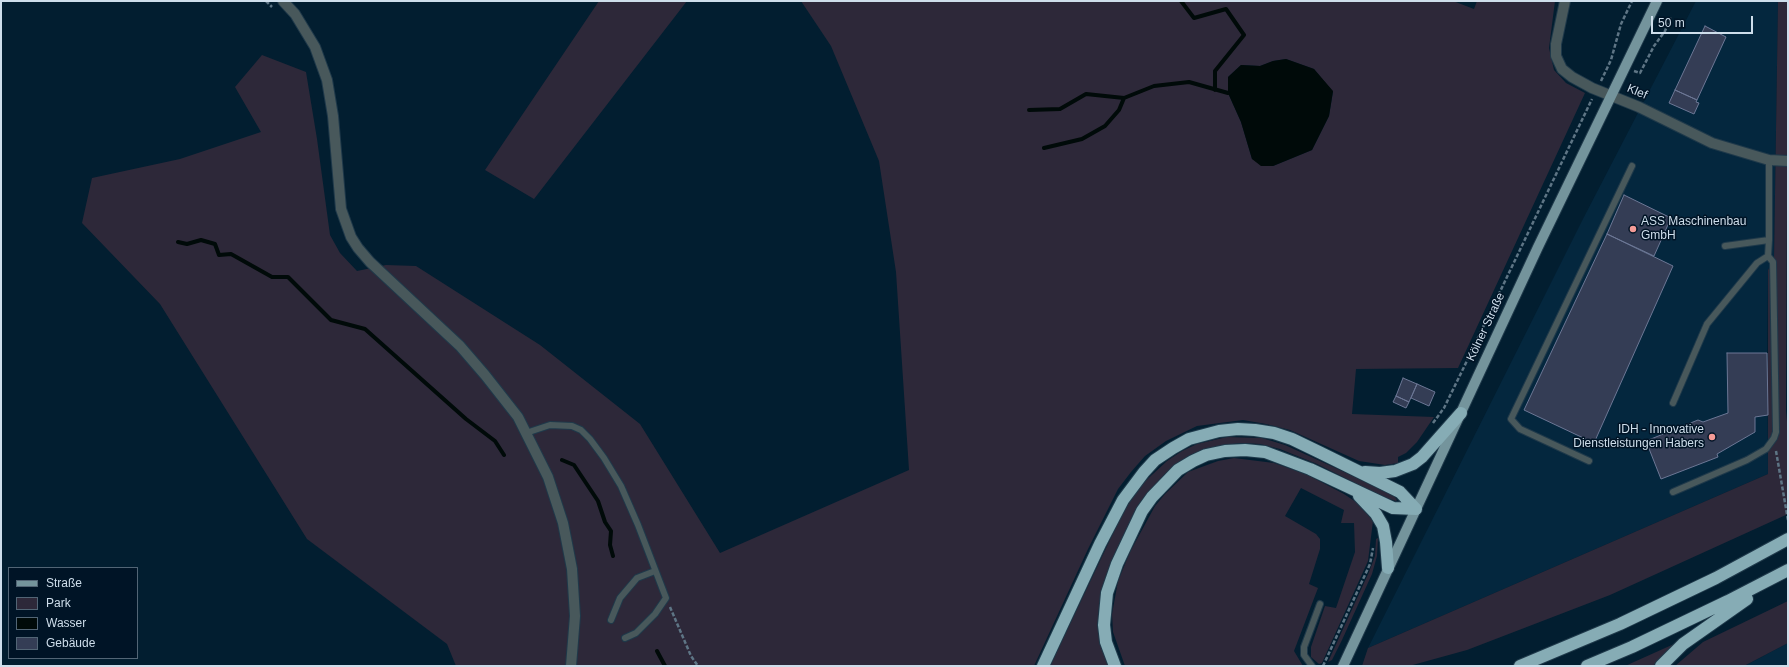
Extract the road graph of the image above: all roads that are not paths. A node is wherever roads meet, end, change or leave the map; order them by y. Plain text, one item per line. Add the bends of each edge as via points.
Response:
1 (284, 1) edge
2 (1565, 1) edge
3 (1657, 1) edge
4 (1612, 96) junction
5 (1769, 160) junction
6 (1788, 161) edge
7 (1632, 166) dead end
8 (1769, 240) junction
9 (1725, 246) dead end
10 (1768, 256) junction
11 (1673, 403) dead end
12 (1461, 413) junction
13 (526, 433) junction
14 (1589, 462) dead end
15 (1360, 471) junction
16 (1354, 491) junction
17 (1673, 492) dead end
18 (1416, 509) junction
19 (1787, 540) edge
20 (1388, 568) junction
21 (1788, 570) edge
22 (655, 571) junction
23 (1320, 604) dead end
24 (611, 620) dead end
25 (625, 638) dead end
26 (571, 666) edge
27 (1043, 666) edge
28 (1115, 666) edge
29 (1312, 666) edge
30 (1343, 666) edge
31 (1520, 666) edge
32 (1587, 666) edge
33 (1661, 666) edge

1 - 13 street via 315,47 327,80 333,116 341,209 351,237 370,262 460,346 504,398
2 - 4 street, Klef via 1556,44 1556,56 1562,69 1596,90
3 - 4 main road, Kölner Straße
4 - 5 street, Klef via 1712,143
4 - 12 main road, Kölner Straße
5 - 6 street, Klef
5 - 8 lane
7 - 14 lane via 1511,419 1520,429
8 - 9 lane
8 - 10 lane
10 - 11 lane via 1757,263 1707,324
10 - 17 lane via 1773,262 1776,432 1774,438 1766,449 1747,460
12 - 15 highway via 1413,464 1395,471 1380,473
12 - 18 main road, Kölner Straße
13 - 22 lane via 550,425 572,426 581,430 590,439 621,486
13 - 26 street via 548,477 568,546 574,601
15 - 18 highway via 1400,492
15 - 27 highway via 1292,439 1255,430 1206,433 1173,448 1155,460 1123,500
16 - 18 highway via 1393,508
16 - 20 highway via 1376,514 1383,526
16 - 28 highway via 1310,469 1265,452 1225,451 1193,460 1178,470 1164,482 1142,511 1123,548 1112,578 1104,610 1104,625 1106,642
18 - 20 main road, Kölner Straße
19 - 31 highway via 1716,578 1620,624
20 - 30 main road, Kölner Straße
21 - 32 highway via 1715,608
21 - 33 highway via 1683,644
22 - 24 lane via 637,578 620,598
22 - 25 lane via 666,598 655,614 636,633
23 - 29 lane via 1304,646 1304,655

